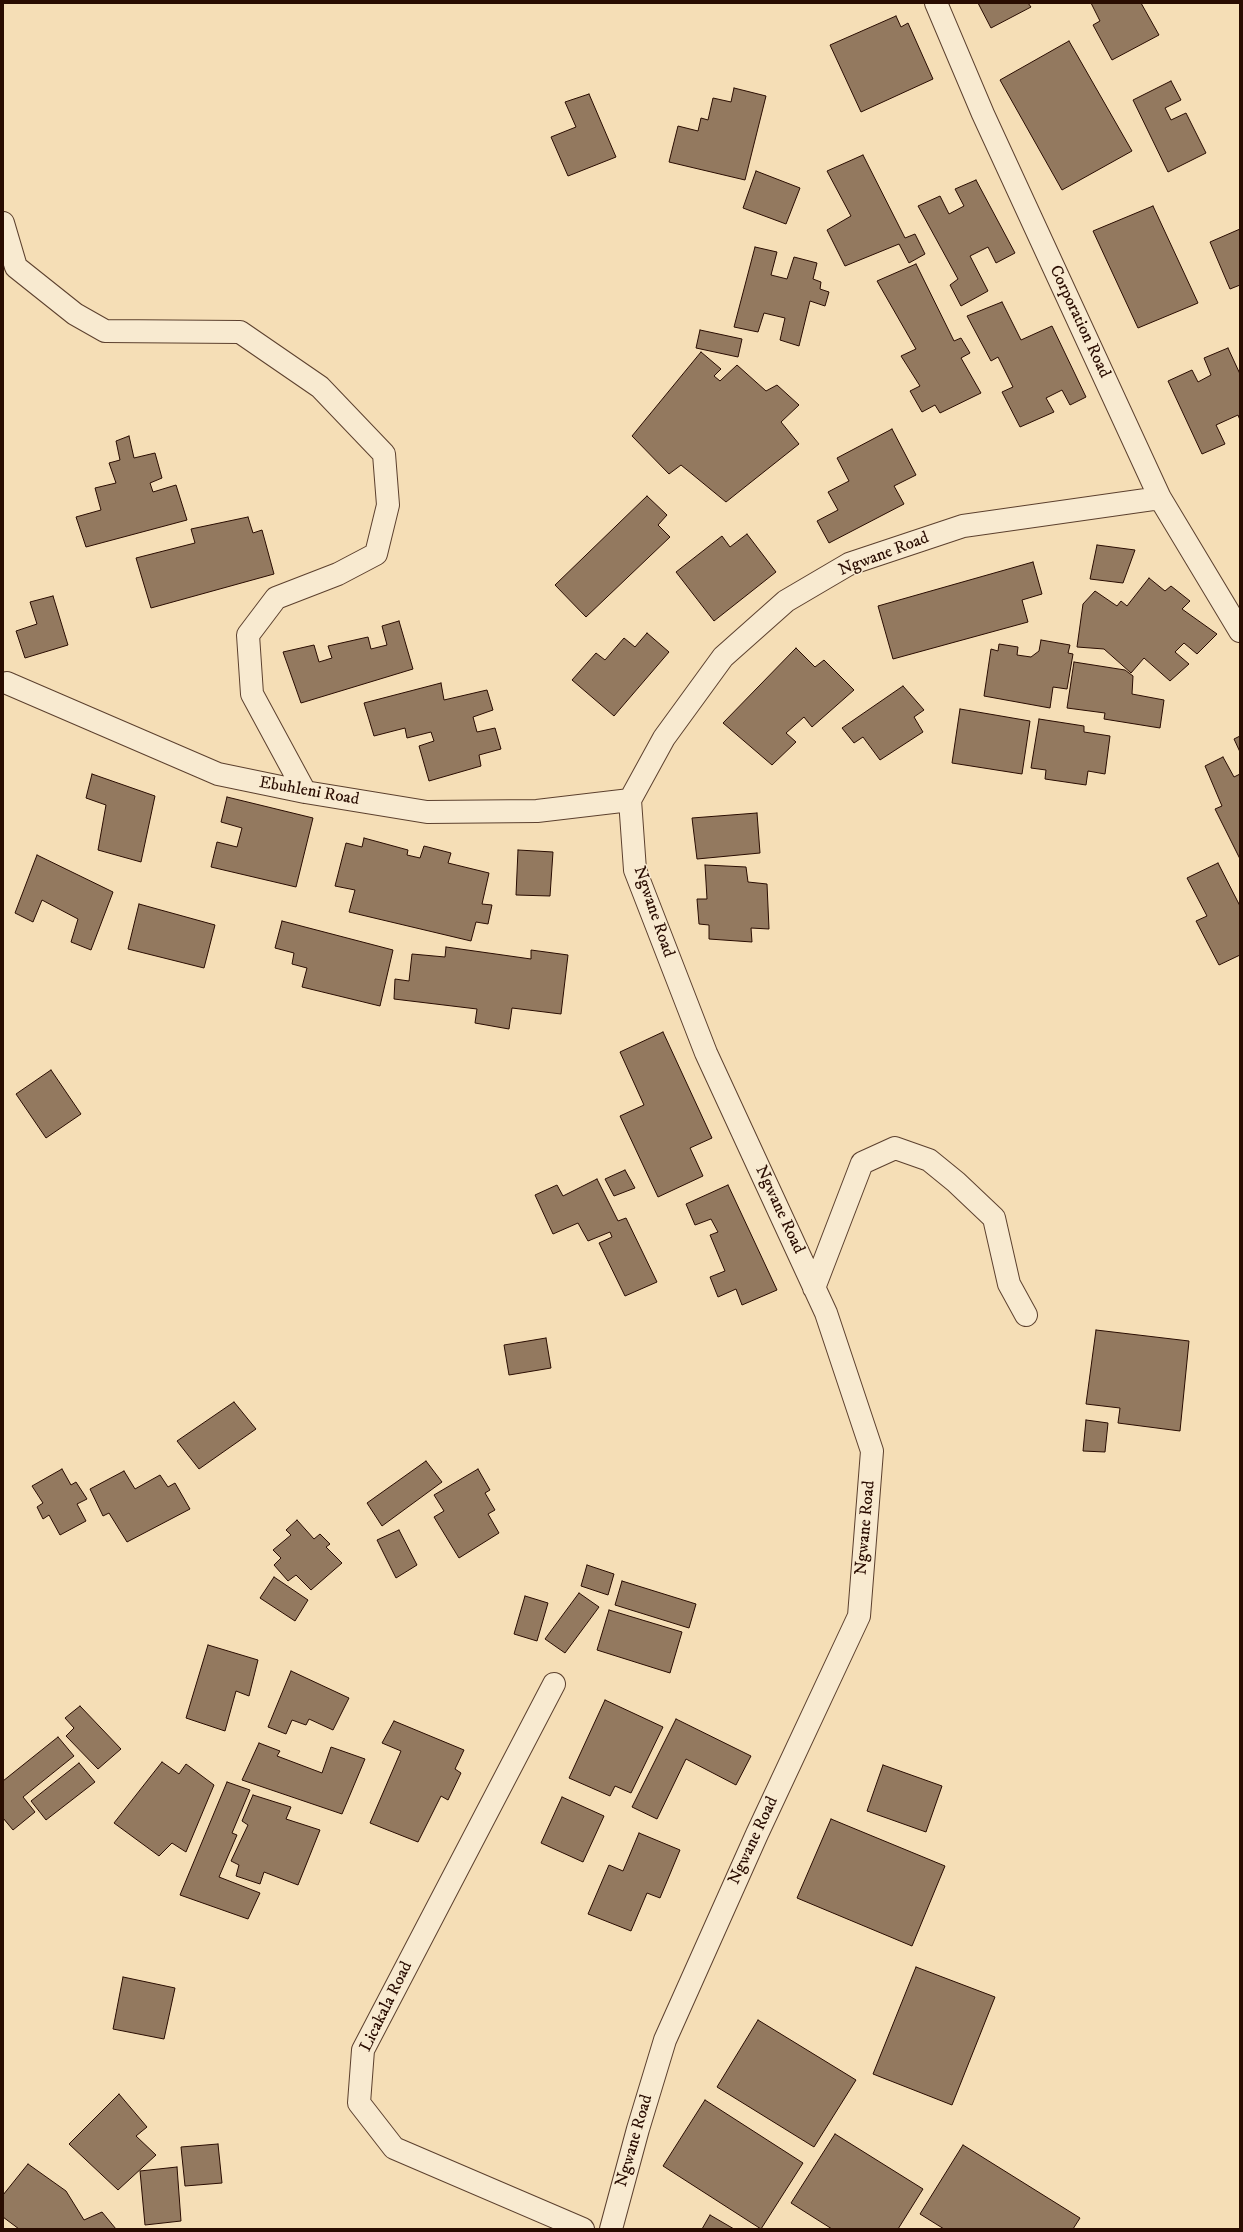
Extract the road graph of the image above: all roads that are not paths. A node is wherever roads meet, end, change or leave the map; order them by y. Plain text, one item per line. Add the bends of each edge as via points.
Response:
1 (936, 3) edge
2 (3, 224) edge
3 (1160, 498) junction
4 (1240, 631) edge
5 (7, 683) dead end
6 (305, 792) junction
7 (630, 800) junction
8 (814, 1288) junction
9 (1026, 1315) dead end
10 (554, 1684) dead end
11 (583, 2229) edge
12 (611, 2229) edge

1 - 3 street, Corporation Road via 986,122
2 - 6 street via 16,267 75,314 105,331 240,332 320,387 384,454 388,505 376,554 338,574 276,598 248,635 252,694
3 - 4 street, Corporation Road
3 - 7 street, Ngwane Road via 963,526 849,564 786,601 723,657 664,738
5 - 6 street, Ebuhleni Road via 218,774
6 - 7 street, Ebuhleni Road via 427,812 537,811
7 - 8 street, Ngwane Road via 635,870 706,1053
8 - 9 street via 862,1163 895,1148 929,1160 994,1218 1009,1284
8 - 12 street, Ngwane Road via 826,1312 872,1451 859,1616 757,1834 665,2040
10 - 11 street, Licakala Road via 363,2050 359,2103 394,2148

